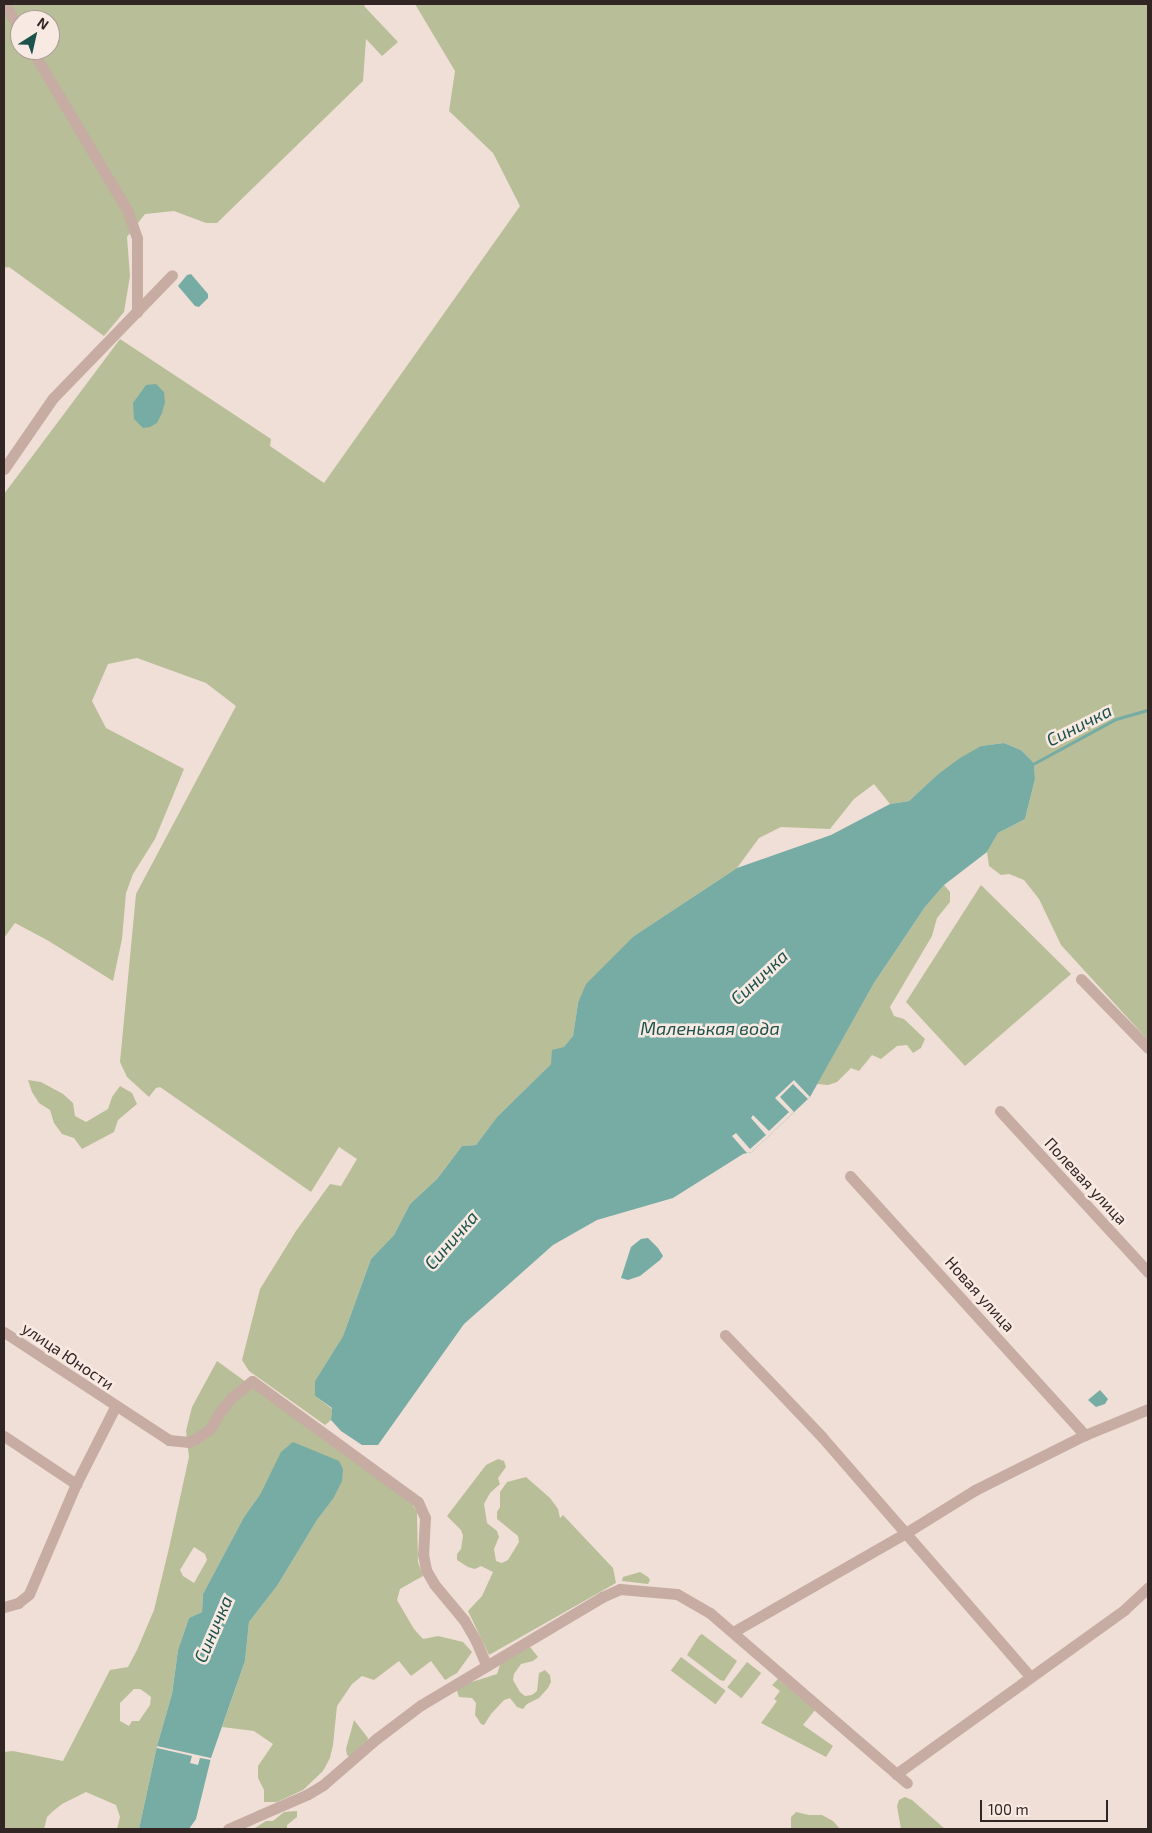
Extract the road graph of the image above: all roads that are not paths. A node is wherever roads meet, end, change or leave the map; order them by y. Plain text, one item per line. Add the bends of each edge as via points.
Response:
1 (38, 60) edge
2 (172, 275) dead end
3 (137, 312) junction
4 (4, 469) edge
5 (1081, 979) dead end
6 (1148, 1048) edge
7 (1000, 1111) dead end
8 (850, 1176) dead end
9 (1148, 1272) edge
10 (4, 1332) edge
11 (725, 1335) dead end
12 (115, 1407) junction
13 (1148, 1410) edge
14 (1085, 1434) junction
15 (4, 1436) edge
16 (76, 1484) junction
17 (904, 1534) junction
18 (1148, 1588) edge
19 (4, 1607) edge
20 (733, 1632) junction
21 (486, 1665) junction
22 (1030, 1676) junction
23 (896, 1774) junction
24 (908, 1783) dead end
25 (228, 1829) edge

1 - 3 street via 128,212 137,238
2 - 3 street
3 - 4 street via 53,398
5 - 6 street
7 - 9 street, Полевая улица
8 - 14 street, Новая улица
10 - 12 street, улица Юности
11 - 17 street via 822,1437
12 - 16 street
12 - 21 street, улица Юности via 169,1440 189,1442 210,1429 231,1398 252,1381 418,1502 425,1518 426,1570 464,1620
13 - 14 street
14 - 17 street via 975,1490
15 - 16 street
16 - 19 street via 30,1594 18,1603
17 - 20 street
17 - 22 street
18 - 22 street via 1124,1610
20 - 21 street via 680,1595 620,1589
20 - 23 street
21 - 25 street via 422,1705 308,1794
22 - 23 street
23 - 24 street

